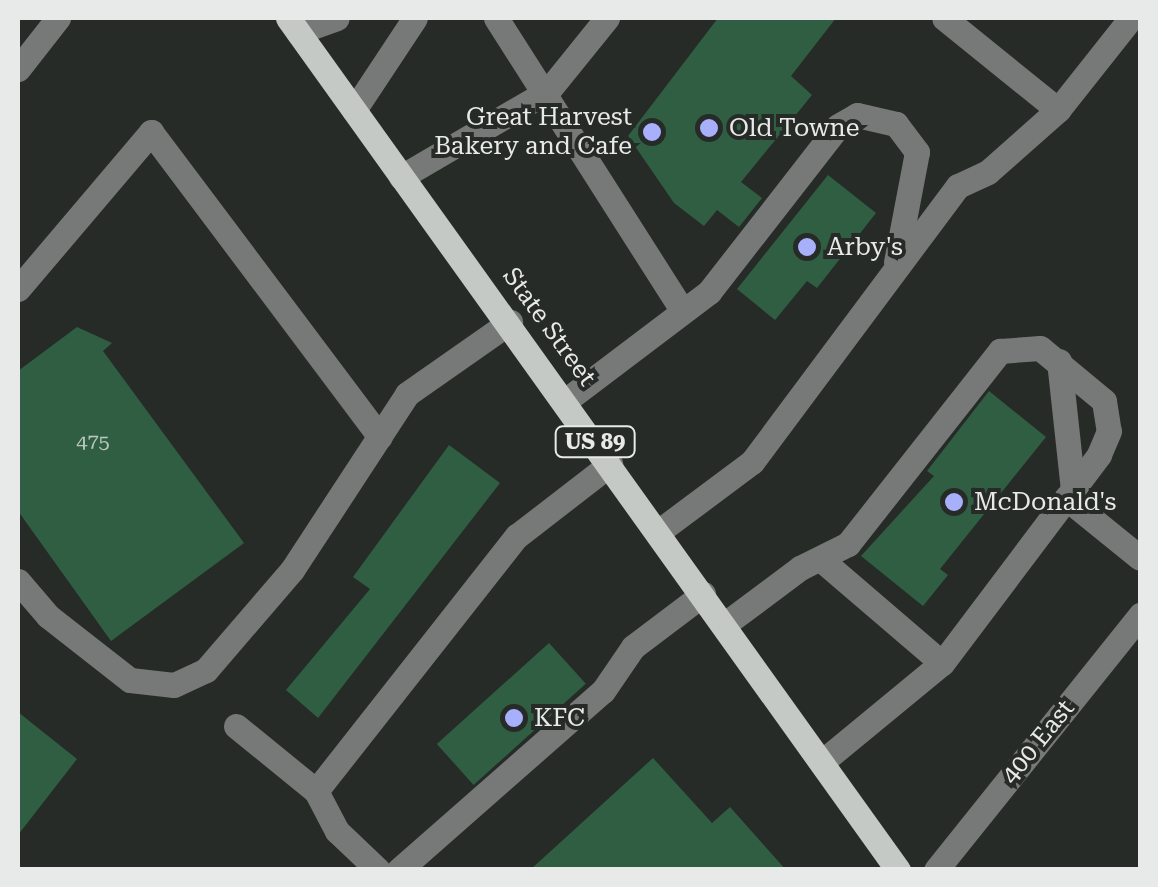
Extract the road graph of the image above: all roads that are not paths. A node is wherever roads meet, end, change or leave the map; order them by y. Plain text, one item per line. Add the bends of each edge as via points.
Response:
1 (58, 18) edge
2 (337, 18) edge
3 (415, 18) edge
4 (496, 18) edge
5 (607, 18) edge
6 (944, 18) edge
7 (1130, 18) edge
8 (293, 24) edge
9 (18, 69) edge
10 (548, 91) junction
11 (354, 110) junction
12 (1058, 110) junction
13 (401, 178) junction
14 (894, 272) junction
15 (18, 289) edge
16 (681, 308) junction
17 (510, 322) junction
18 (1060, 360) junction
19 (566, 401) junction
20 (380, 437) junction
21 (610, 464) junction
22 (1069, 494) junction
23 (658, 532) junction
24 (1140, 558) edge
25 (824, 562) junction
26 (18, 581) edge
27 (703, 594) junction
28 (1140, 615) edge
29 (726, 624) junction
30 (942, 663) junction
31 (236, 726) dead end
32 (823, 761) junction
33 (316, 790) junction
34 (378, 870) edge
35 (399, 870) edge
36 (898, 870) edge
37 (936, 870) edge

1 - 9 street
2 - 8 street
3 - 11 street
4 - 10 street
5 - 10 street
6 - 12 street
7 - 12 street
8 - 11 main road, State Street / US 89
10 - 13 street
10 - 16 street
11 - 13 main road, State Street / US 89
12 - 14 street via 988,172 958,186
13 - 17 main road, State Street / US 89
14 - 16 street via 917,152 896,124 857,115 838,126 709,292
14 - 23 street via 752,462
15 - 20 street via 151,132
16 - 19 street via 644,348
17 - 19 main road, State Street / US 89
17 - 20 street via 407,394
18 - 22 street
18 - 22 street via 1104,401 1110,420 1105,444
18 - 25 street via 1023,344 1000,352 848,544
19 - 21 main road, State Street / US 89
20 - 26 street via 292,570 206,670 174,685 130,680 48,616
21 - 23 main road, State Street / US 89
21 - 33 street via 517,536
22 - 24 street
22 - 30 street
23 - 27 main road, State Street / US 89
25 - 29 street via 800,568
25 - 30 street
27 - 29 main road, State Street / US 89
27 - 35 street via 633,647 603,691
28 - 37 street, 400 East
29 - 32 main road, State Street / US 89
30 - 32 street
31 - 33 street
32 - 36 main road, State Street / US 89
33 - 34 street via 337,831

